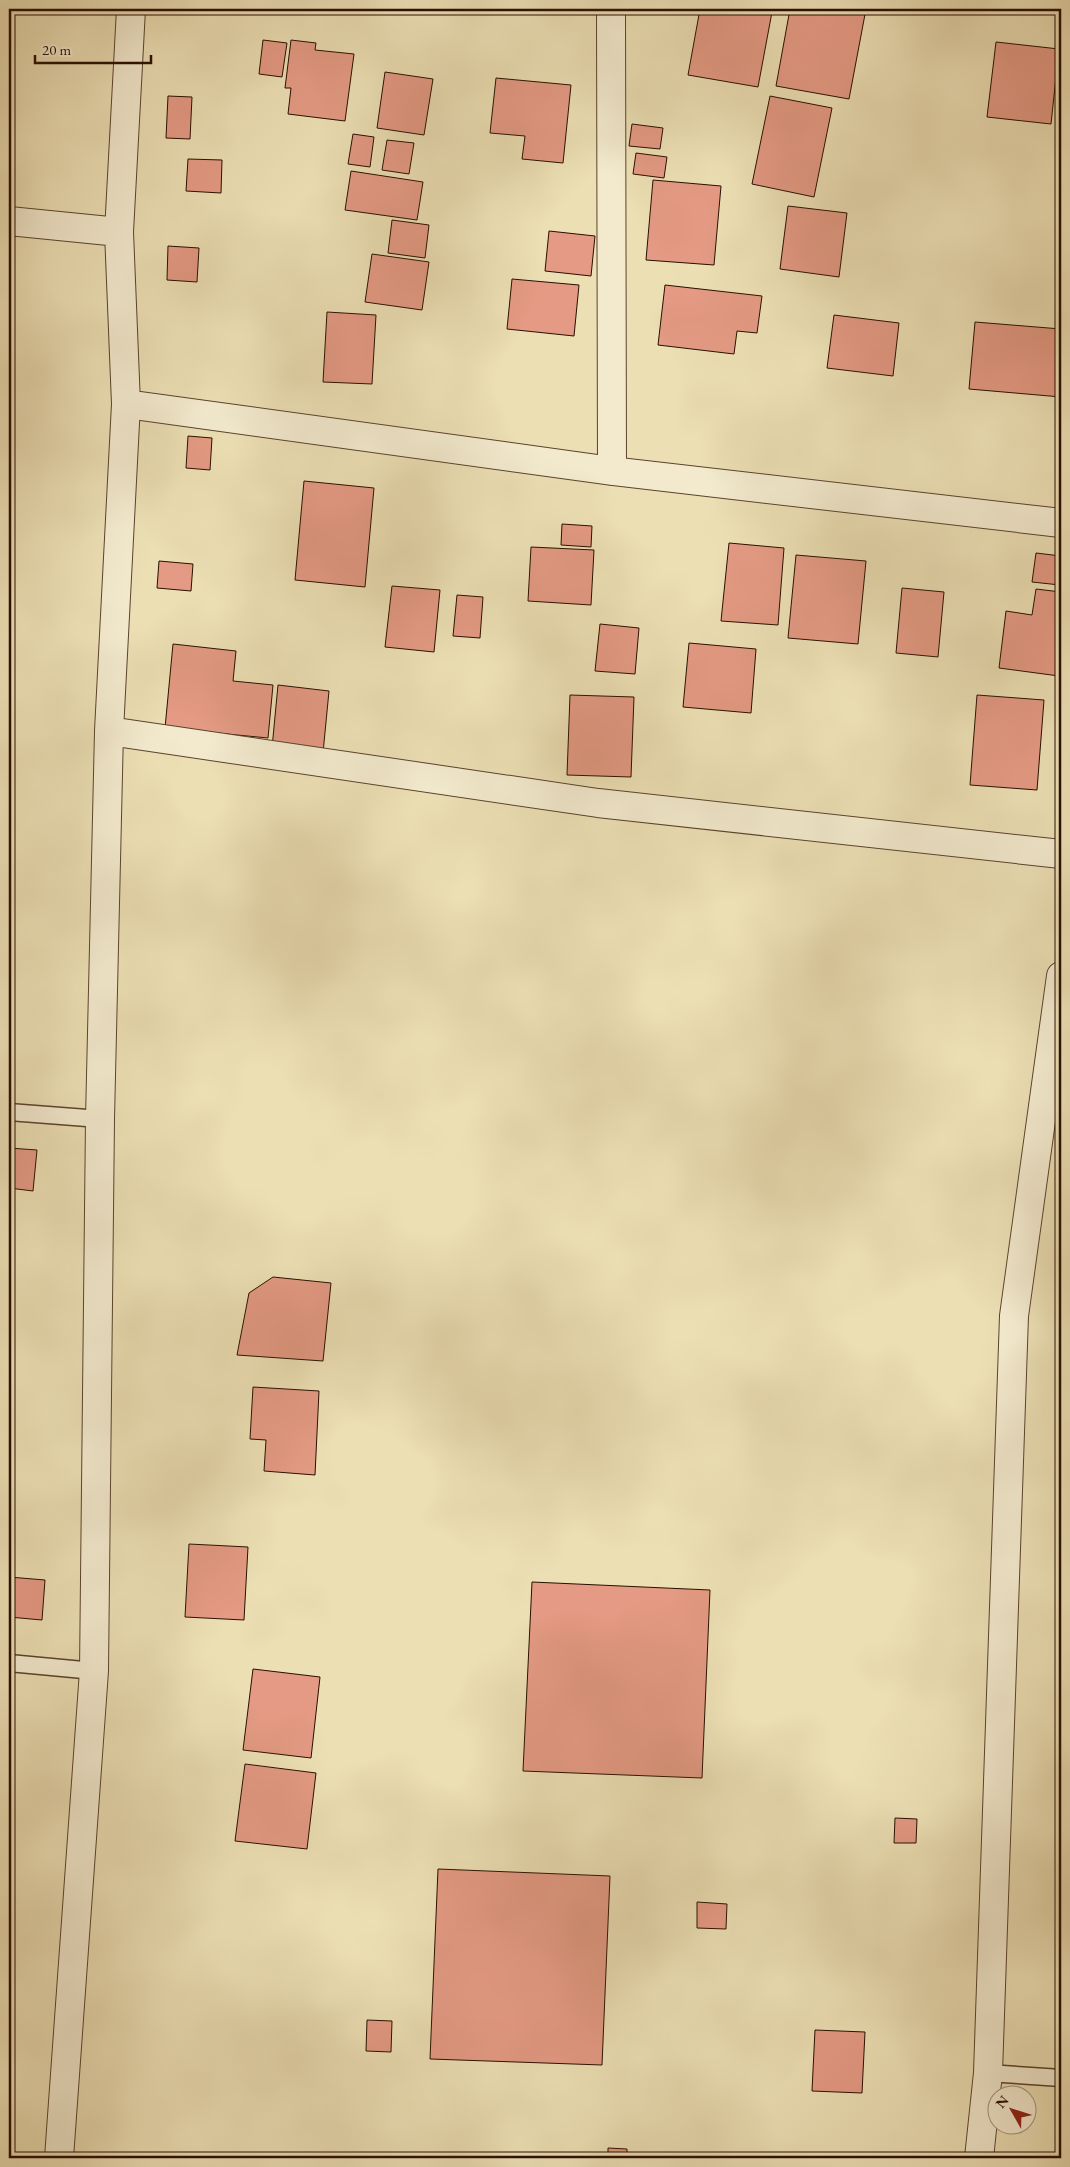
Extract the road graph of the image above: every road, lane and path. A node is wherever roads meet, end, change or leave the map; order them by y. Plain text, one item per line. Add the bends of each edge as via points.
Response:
1 (131, 9) edge
2 (611, 9) edge
3 (9, 222) edge
4 (119, 232) junction
5 (126, 404) junction
6 (612, 471) junction
7 (1061, 523) edge
8 (109, 731) junction
9 (1061, 854) edge
10 (1061, 976) edge
11 (9, 1112) edge
12 (100, 1119) junction
13 (9, 1663) edge
14 (94, 1671) junction
15 (988, 2074) junction
16 (1061, 2078) edge
17 (59, 2158) edge
18 (979, 2158) edge

1 - 4 street
2 - 6 street
3 - 4 street
4 - 5 street
5 - 6 street
5 - 8 street
6 - 7 street
8 - 9 street via 598,803
8 - 12 street
10 - 15 street via 1014,1316
11 - 12 lane
12 - 14 street
13 - 14 lane
14 - 17 street
15 - 16 lane
15 - 18 street

